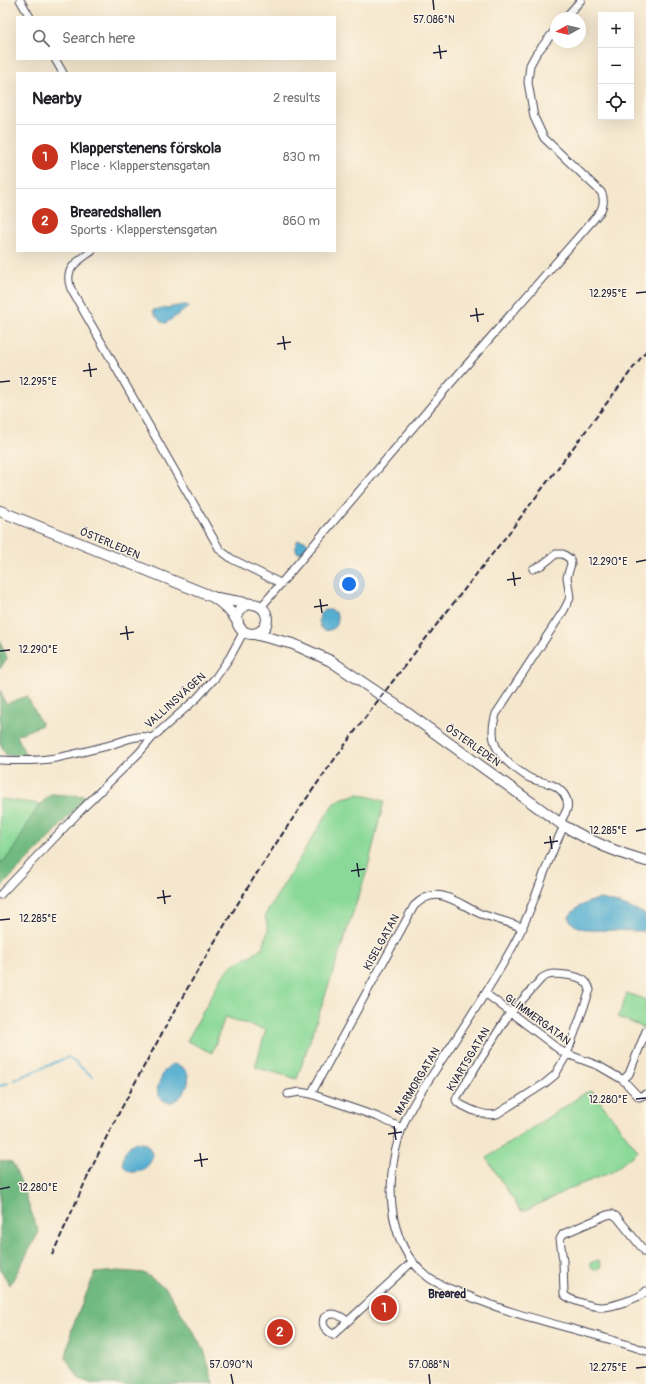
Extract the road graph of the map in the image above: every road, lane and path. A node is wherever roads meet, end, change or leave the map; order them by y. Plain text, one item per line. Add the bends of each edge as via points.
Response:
1 (20, 0) edge
2 (581, 0) edge
3 (570, 12) edge
4 (29, 16) edge
5 (550, 36) edge
6 (56, 60) edge
7 (62, 72) edge
8 (91, 252) edge
9 (0, 511) edge
10 (533, 570) dead end
11 (280, 583) junction
12 (211, 597) junction
13 (257, 605) junction
14 (267, 617) junction
15 (238, 622) junction
16 (244, 631) junction
17 (254, 634) junction
18 (289, 642) junction
19 (152, 738) junction
20 (0, 760) edge
21 (562, 825) junction
22 (646, 861) edge
23 (0, 895) edge
24 (523, 928) junction
25 (485, 993) junction
26 (511, 1012) junction
27 (646, 1031) edge
28 (567, 1054) junction
29 (623, 1080) junction
30 (288, 1094) dead end
31 (311, 1094) junction
32 (646, 1094) edge
33 (402, 1128) junction
34 (646, 1253) edge
35 (413, 1261) junction
36 (646, 1291) edge
37 (347, 1321) junction
38 (646, 1351) edge

1 - 4 street
2 - 3 street
5 - 11 street via 536,54 529,70 528,82 534,116 544,138 601,192 603,201 600,212
6 - 7 street
8 - 11 street via 75,264 68,275 74,296 220,550
9 - 12 main road, ÖSTERLEDEN
10 - 21 street, MARMORGATAN via 556,554 566,555 570,559 567,577 570,598 496,714 493,736 498,751 507,762 531,779 559,789 567,808
11 - 13 street
12 - 13 main road, ÖSTERLEDEN
12 - 15 main road, ÖSTERLEDEN via 222,602
13 - 14 main road, ÖSTERLEDEN via 265,611
13 - 15 main road via 245,606 239,611
14 - 17 main road via 263,629
14 - 18 main road, ÖSTERLEDEN via 276,633
15 - 16 main road, ÖSTERLEDEN
16 - 17 main road, ÖSTERLEDEN
16 - 19 street, VALLINSVÄGEN via 216,677 197,698
17 - 18 main road, ÖSTERLEDEN
18 - 21 main road, ÖSTERLEDEN via 331,661 360,680
19 - 20 street, VALLINSVÄGEN via 135,737 47,759
19 - 23 street
21 - 22 main road, ÖSTERLEDEN via 580,836
21 - 24 street, MARMORGATAN
24 - 25 street, MARMORGATAN
24 - 31 street, KISELGATAN via 482,914 442,895 433,894 420,900 414,906
25 - 26 street, GLIMMERGATAN
25 - 33 street, MARMORGATAN via 421,1092
26 - 28 street, GLIMMERGATAN
26 - 28 street via 548,975 583,979 590,990
26 - 28 street, KVARTSGATAN via 457,1097 458,1103 483,1114 497,1114 551,1080
27 - 29 street via 629,1074
28 - 29 street, GLIMMERGATAN via 599,1066
29 - 32 street, GLIMMERGATAN via 639,1097
30 - 31 street
31 - 33 street
33 - 35 street, MARMORGATAN via 394,1160 392,1198 397,1229
34 - 36 street via 612,1214 563,1234 560,1239 564,1294 569,1299 602,1307 638,1297
35 - 37 street
35 - 38 street, MARMORGATAN via 437,1283 489,1305
37 - 37 street via 333,1335 323,1325 324,1318 330,1314 338,1314

